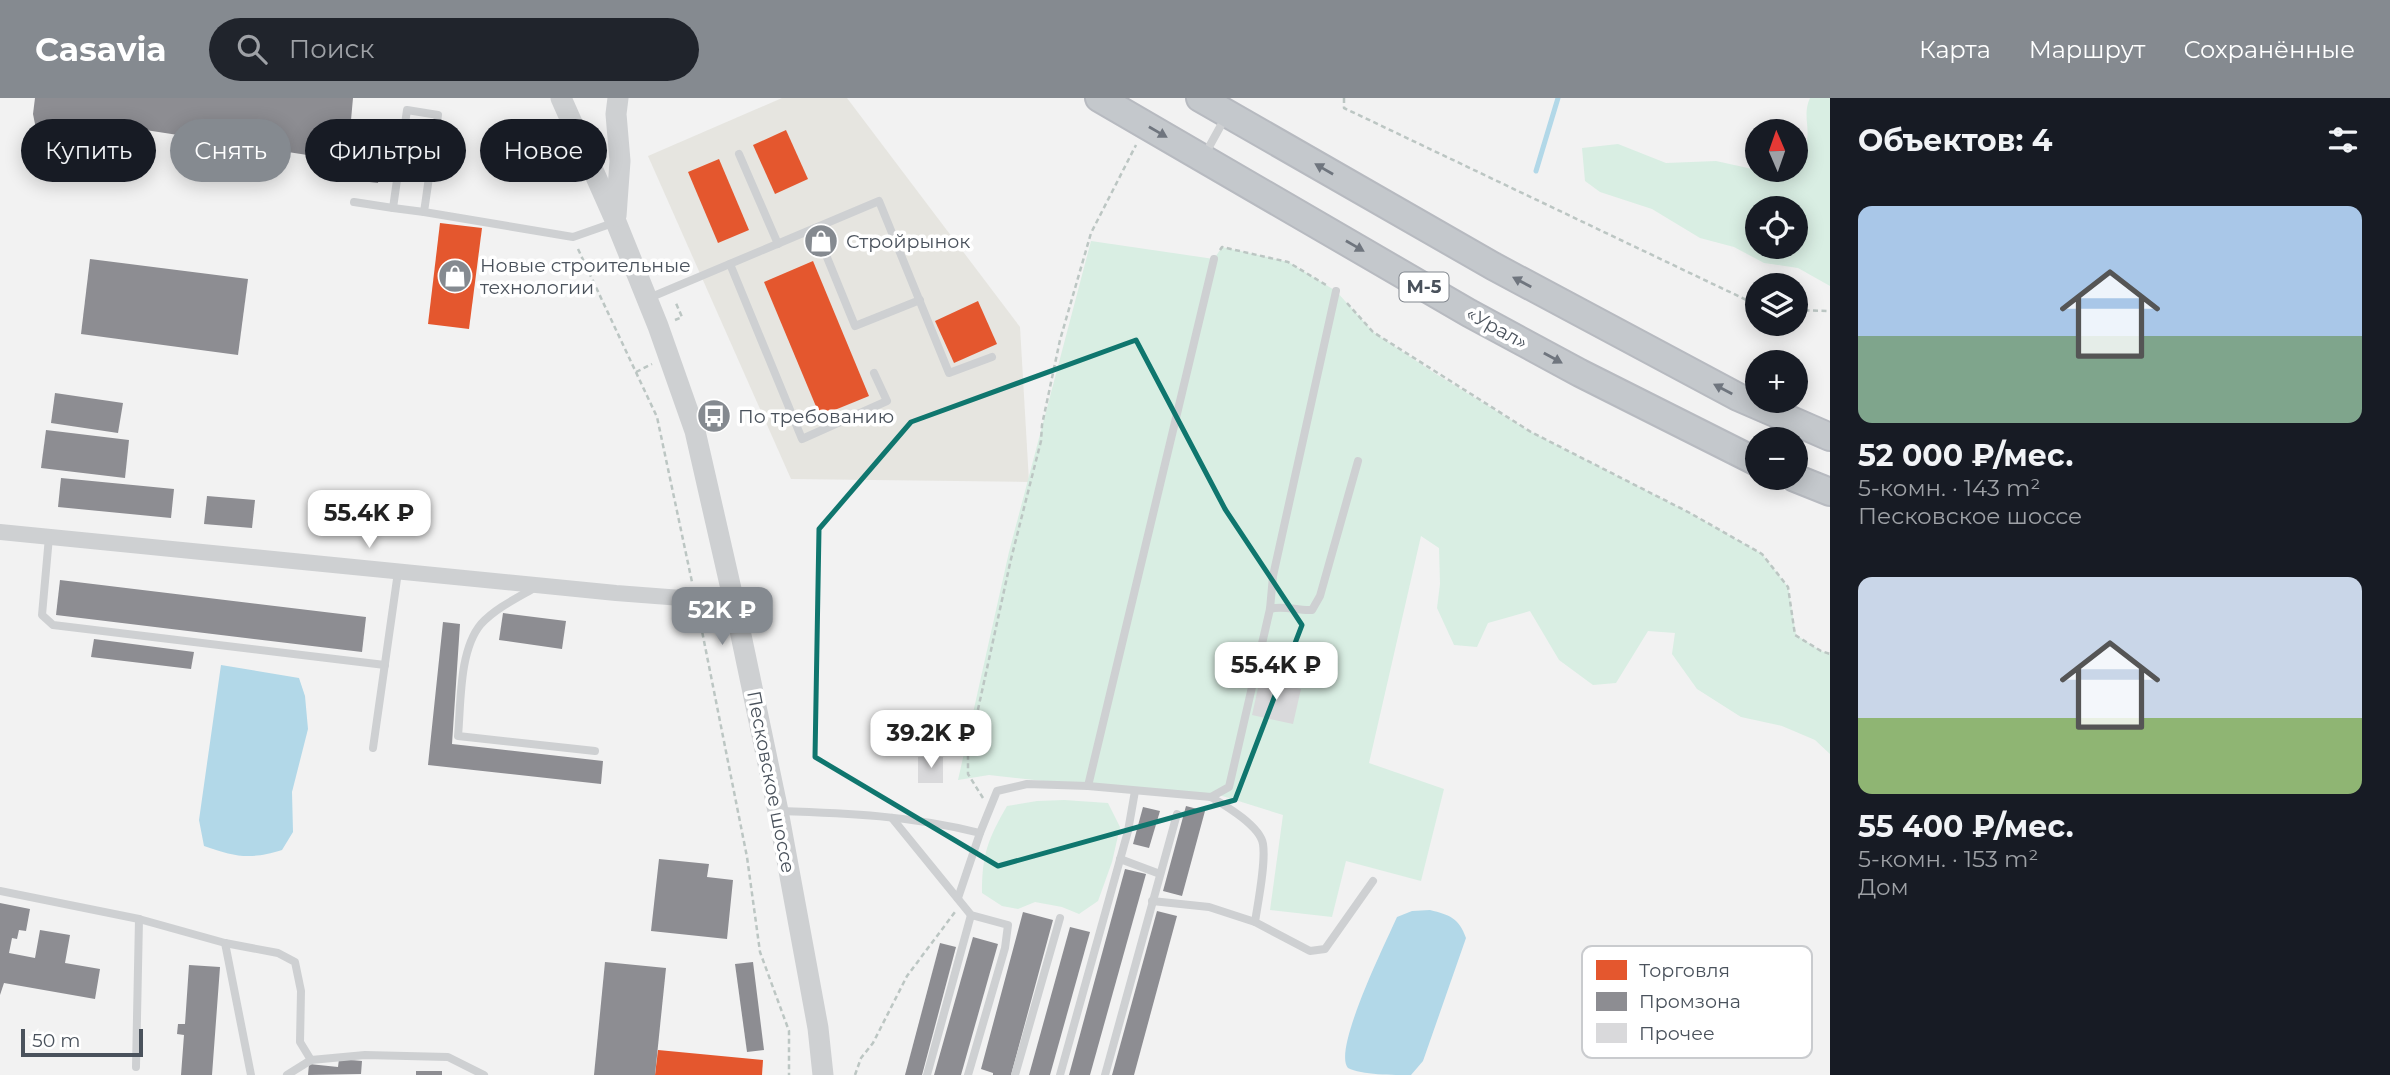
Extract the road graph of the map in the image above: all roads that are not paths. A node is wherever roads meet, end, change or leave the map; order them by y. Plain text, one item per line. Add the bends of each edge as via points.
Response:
1 (561, 98) edge
2 (618, 98) edge
3 (1099, 98) edge
4 (1200, 98) edge
5 (1227, 113) junction
6 (571, 119) edge
7 (739, 154) dead end
8 (1203, 158) junction
9 (620, 161) junction
10 (607, 169) edge
11 (599, 182) edge
12 (354, 202) dead end
13 (393, 208) junction
14 (424, 212) junction
15 (616, 222) junction
16 (815, 228) junction
17 (778, 244) junction
18 (1214, 259) road end
19 (730, 264) junction
20 (1336, 290) road end
21 (646, 299) junction
22 (920, 300) junction
23 (992, 357) dead end
24 (874, 373) dead end
25 (1830, 437) edge
26 (1745, 456) edge
27 (1358, 461) dead end
28 (1808, 483) edge
29 (1830, 492) edge
30 (0, 532) edge
31 (50, 537) junction
32 (398, 572) junction
33 (539, 586) junction
34 (734, 602) junction
35 (1270, 609) junction
36 (385, 665) junction
37 (373, 748) dead end
38 (595, 751) dead end
39 (1088, 786) junction
40 (1135, 791) junction
41 (1210, 797) junction
42 (778, 811) junction
43 (1177, 814) dead end
44 (892, 818) junction
45 (980, 833) junction
46 (1120, 859) junction
47 (1160, 874) junction
48 (1373, 881) dead end
49 (0, 891) edge
50 (958, 898) junction
51 (1153, 901) junction
52 (971, 915) junction
53 (1060, 918) dead end
54 (139, 919) junction
55 (1255, 922) junction
56 (225, 943) junction
57 (311, 1060) junction
58 (136, 1067) dead end
59 (251, 1075) edge
60 (287, 1075) edge
61 (484, 1075) edge
62 (822, 1075) edge
63 (927, 1075) edge
64 (968, 1075) edge
65 (1014, 1075) edge
66 (1060, 1075) edge
67 (1105, 1075) edge

1 - 6 street, Песковское шоссе
2 - 9 street
3 -> 8 highway, «Урал» / М-5
4 - 5 highway, М-5
5 - 8 lane
25 -> 5 highway, М-5 via 1738,397 1505,273
7 - 17 lane
8 -> 26 highway, «Урал» / М-5 via 1469,313
9 - 10 street
9 - 15 street
11 - 15 street, Песковское шоссе
12 - 13 lane
13 - 14 lane
13 - 14 lane via 407,110 439,115
14 - 15 lane via 573,237
15 - 21 street, Песковское шоссе
16 - 17 lane
16 - 22 lane via 855,326
16 - 22 lane via 879,201
17 - 19 lane
18 - 39 lane
19 - 21 lane
19 - 24 lane via 802,439 887,401
20 - 35 lane via 1273,576
21 - 34 street, Песковское шоссе via 695,431
22 - 23 lane via 949,373
27 - 35 lane via 1320,596 1312,610
28 - 29 highway
30 - 31 street
31 - 32 street
31 - 36 lane via 42,615 52,625
32 - 33 street
32 - 36 lane
33 - 34 street
33 - 38 lane via 499,608 468,646 458,736
34 - 42 street, Песковское шоссе
35 - 41 lane via 1229,787
36 - 37 lane
39 - 40 lane
39 - 45 lane via 1027,784 998,792
40 - 41 lane
40 - 46 lane
41 - 55 lane via 1252,826 1263,843
42 - 44 lane
42 - 62 street, Песковское шоссе via 818,1028
43 - 47 lane
44 - 45 lane
44 - 50 lane
45 - 50 lane
46 - 47 lane
46 - 66 lane
47 - 51 lane
48 - 55 lane via 1325,949 1310,951
49 - 54 lane
50 - 52 lane
51 - 55 lane via 1209,907
51 - 67 lane
52 - 63 lane
52 - 64 lane via 1008,925
53 - 65 lane
54 - 56 lane
54 - 58 lane
56 - 57 lane via 278,953 295,962 301,991 300,1042
56 - 59 lane
57 - 60 lane
57 - 61 lane via 365,1055 448,1057

